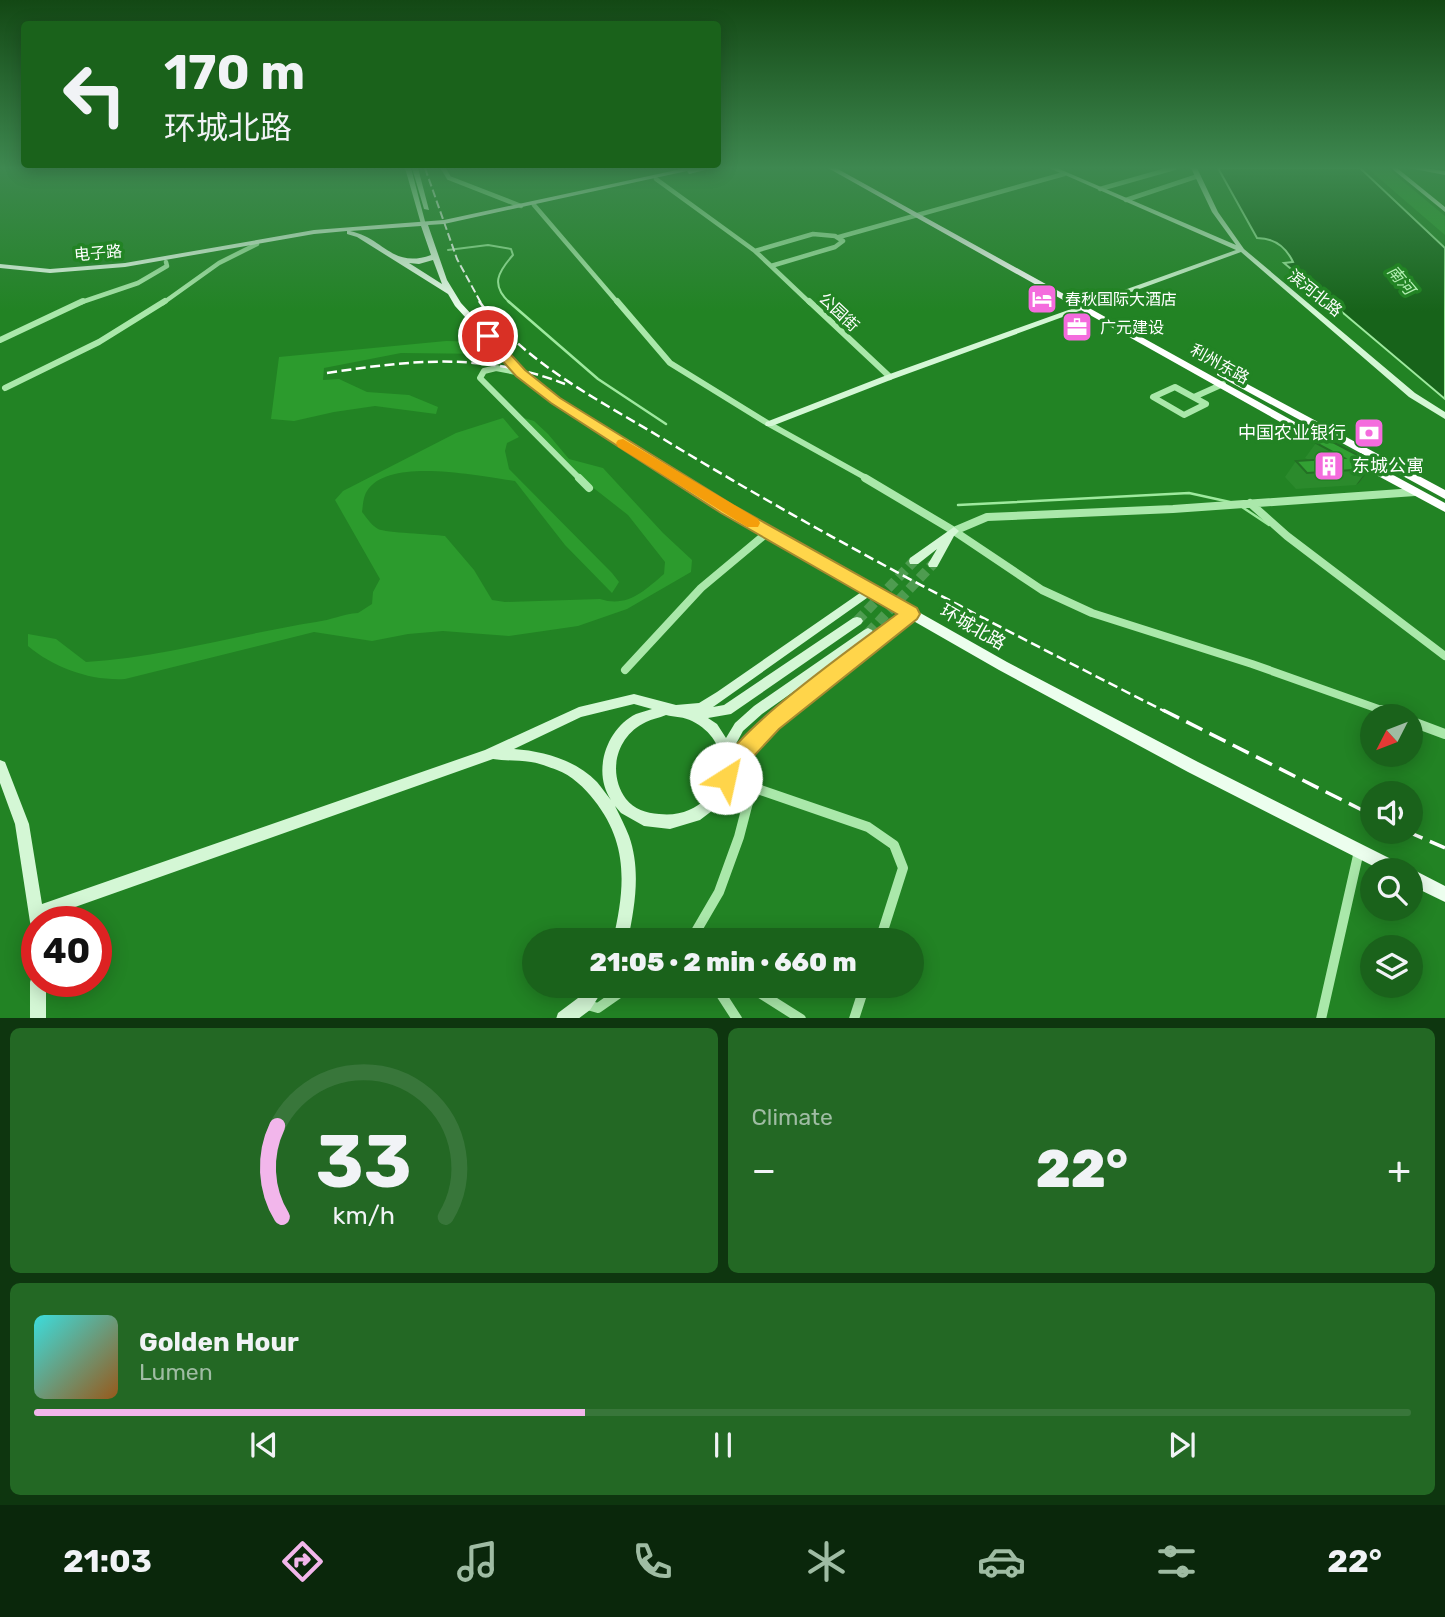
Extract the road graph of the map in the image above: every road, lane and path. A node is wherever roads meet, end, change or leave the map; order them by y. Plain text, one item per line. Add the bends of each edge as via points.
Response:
1 (424, 216) edge
2 (425, 216) edge
3 (476, 216) edge
4 (480, 216) edge
5 (543, 216) edge
6 (706, 216) edge
7 (916, 216) edge
8 (924, 216) edge
9 (1162, 216) edge
10 (1217, 216) edge
11 (427, 226) junction
12 (839, 237) junction
13 (257, 244) junction
14 (373, 244) junction
15 (1242, 250) junction
16 (755, 251) junction
17 (436, 256) junction
18 (400, 261) junction
19 (166, 262) junction
20 (771, 266) junction
21 (0, 269) edge
22 (452, 293) junction
23 (1088, 304) junction
24 (0, 340) edge
25 (521, 373) junction
26 (890, 377) junction
27 (1223, 384) junction
28 (5, 387) dead end
29 (1194, 397) junction
30 (1445, 416) edge
31 (769, 424) junction
32 (589, 488) dead end
33 (1415, 492) junction
34 (1445, 495) edge
35 (1249, 503) junction
36 (1445, 508) edge
37 (954, 531) junction
38 (768, 532) junction
39 (914, 561) tunnel mouth
40 (933, 564) tunnel mouth
41 (870, 590) junction
42 (911, 614) junction
43 (857, 621) tunnel mouth
44 (868, 633) tunnel mouth
45 (1445, 656) edge
46 (625, 670) dead end
47 (1364, 704) edge
48 (676, 710) junction
49 (695, 715) junction
50 (1423, 726) edge
51 (1445, 734) edge
52 (726, 750) junction
53 (488, 755) junction
54 (0, 766) edge
55 (607, 768) junction
56 (727, 774) junction
57 (752, 787) junction
58 (606, 803) junction
59 (638, 816) junction
60 (1359, 850) junction
61 (1375, 858) edge
62 (1423, 883) edge
63 (1445, 894) edge
64 (35, 906) edge
65 (70, 906) edge
66 (623, 928) edge
67 (698, 928) edge
68 (884, 928) edge
69 (38, 997) edge
70 (588, 998) edge
71 (612, 998) edge
72 (724, 998) edge
73 (768, 998) edge
74 (861, 998) edge
75 (584, 1004) junction
76 (38, 1018) edge
77 (564, 1018) edge
78 (737, 1018) edge
79 (801, 1018) edge
80 (854, 1018) edge
81 (1321, 1018) edge

1 - 11 street
2 - 11 street
3 - 11 main road, 电子路
4 - 11 main road, 电子路
5 - 31 street via 670,363
6 - 16 street
7 - 12 street
8 - 23 highway, 利州东路
9 - 15 street
10 - 15 street, 滨河北路
11 - 14 main road via 381,234
11 - 17 main road, 环城北路
11 - 21 main road, 电子路 via 314,232 125,265 50,271
12 - 16 street via 815,234
12 - 20 street via 843,241 835,247
13 - 14 main road, 电子路 via 338,234 359,235
13 - 19 main road, 电子路
13 - 28 street via 219,263 120,331
14 - 18 main road
15 - 23 street
15 - 30 street, 滨河北路 via 1412,395
16 - 20 street, 公园街
17 - 18 main road via 419,262
17 - 22 main road, 环城北路
18 - 22 main road
19 - 21 main road, 电子路 via 45,275
19 - 24 street via 154,277 121,292 86,300
20 - 26 street, 公园街
22 - 25 main road, 环城北路
23 - 26 street
23 - 27 highway, 利州东路
23 - 34 highway, 利州东路
25 - 32 street via 493,368 480,378
25 - 38 main road, 环城北路 via 555,401
26 - 31 street
27 - 29 street
27 - 33 highway, 利州东路
29 - 29 street via 1175,387 1153,397 1184,415 1206,404
31 - 37 street
33 - 35 street
33 - 36 highway, 利州东路
35 - 37 street via 987,517
35 - 45 street
37 - 39 street
37 - 40 street
37 - 47 street via 1042,590 1092,613
38 - 41 main road, 环城北路
38 - 46 street via 701,588
41 - 42 main road, 环城北路
41 - 48 street via 721,696 701,708
42 - 56 street via 772,723
42 - 60 main road, 环城北路 via 1181,761
43 - 49 street via 727,710
44 - 52 street via 758,710 739,727
48 - 49 street
48 - 53 street via 634,699 579,712
48 - 55 street via 647,715 629,725 612,748
49 - 52 street via 718,733
50 - 51 street
52 - 56 street
53 - 58 street via 531,756 558,764 582,778
53 - 65 street
54 - 64 street via 22,824
55 - 58 street
55 - 59 street via 615,796
56 - 57 street
56 - 59 street via 710,805 692,817 670,822
57 - 67 street via 719,892
57 - 68 street via 868,827 894,845 903,868
58 - 59 street
58 - 66 street via 623,836 629,867
60 - 61 main road, 环城北路
60 - 81 street
62 - 63 main road
69 - 76 street
70 - 75 street
71 - 75 street via 598,1008
72 - 78 street
73 - 79 street
74 - 80 street
75 - 77 street

